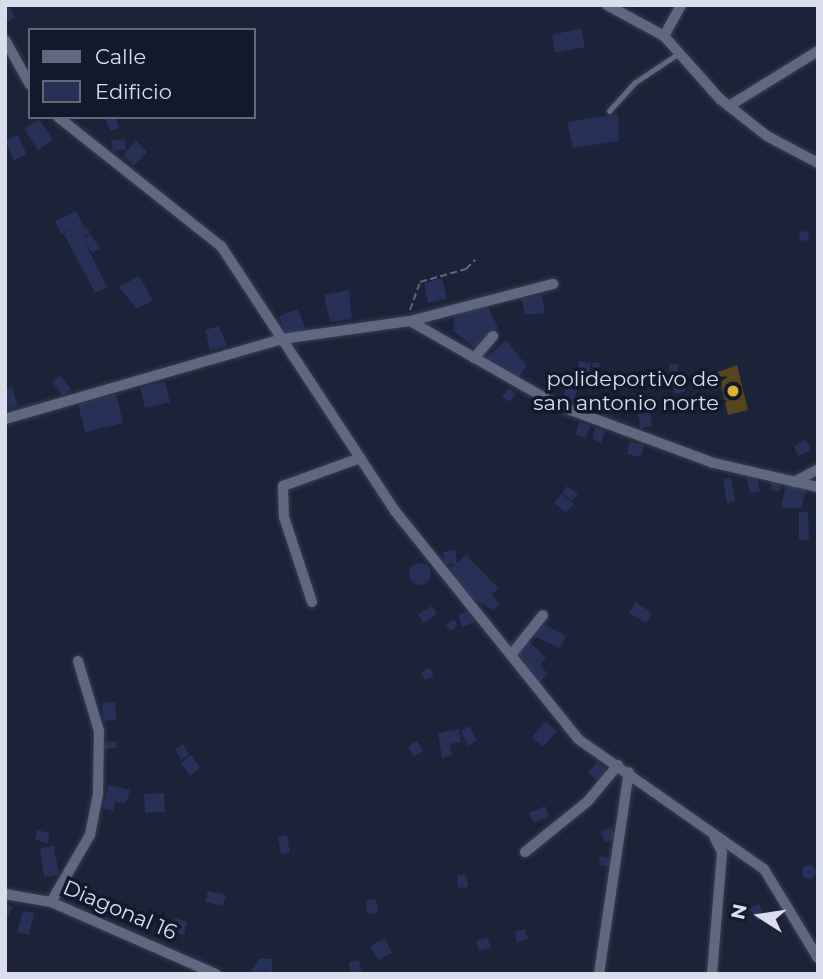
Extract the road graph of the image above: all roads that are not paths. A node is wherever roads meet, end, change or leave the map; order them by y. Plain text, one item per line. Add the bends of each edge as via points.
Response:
1 (607, 5) edge
2 (681, 5) edge
3 (664, 36) junction
4 (5, 40) edge
5 (818, 51) edge
6 (679, 53) junction
7 (28, 81) edge
8 (729, 106) junction
9 (609, 111) dead end
10 (61, 119) edge
11 (818, 163) edge
12 (553, 284) dead end
13 (410, 321) junction
14 (493, 336) dead end
15 (282, 339) junction
16 (474, 358) junction
17 (5, 419) edge
18 (360, 458) junction
19 (818, 468) edge
20 (794, 482) junction
21 (818, 488) edge
22 (312, 602) dead end
23 (543, 615) dead end
24 (511, 655) junction
25 (78, 661) dead end
26 (618, 765) junction
27 (629, 772) junction
28 (715, 836) junction
29 (526, 852) dead end
30 (5, 894) edge
31 (51, 902) junction
32 (818, 958) edge
33 (216, 974) edge
34 (599, 974) edge
35 (712, 974) edge

1 - 3 street
2 - 3 street
3 - 6 street
4 - 7 street
5 - 8 street
6 - 8 street
6 - 9 lane via 634,83
8 - 11 street
10 - 15 street via 221,246
12 - 13 street
13 - 15 street
13 - 16 street
14 - 16 street
15 - 17 street
15 - 18 street
16 - 20 street via 557,405 714,463
18 - 22 street via 283,486 284,517
18 - 24 street
19 - 20 street
20 - 21 street
23 - 24 street
24 - 26 street via 578,739
25 - 31 street via 99,731 98,794 90,835
26 - 27 street
26 - 29 street via 588,801
27 - 28 street
27 - 34 street
28 - 32 street via 764,869
28 - 35 street via 722,852
30 - 31 street, Diagonal 16
31 - 33 street, Diagonal 16

